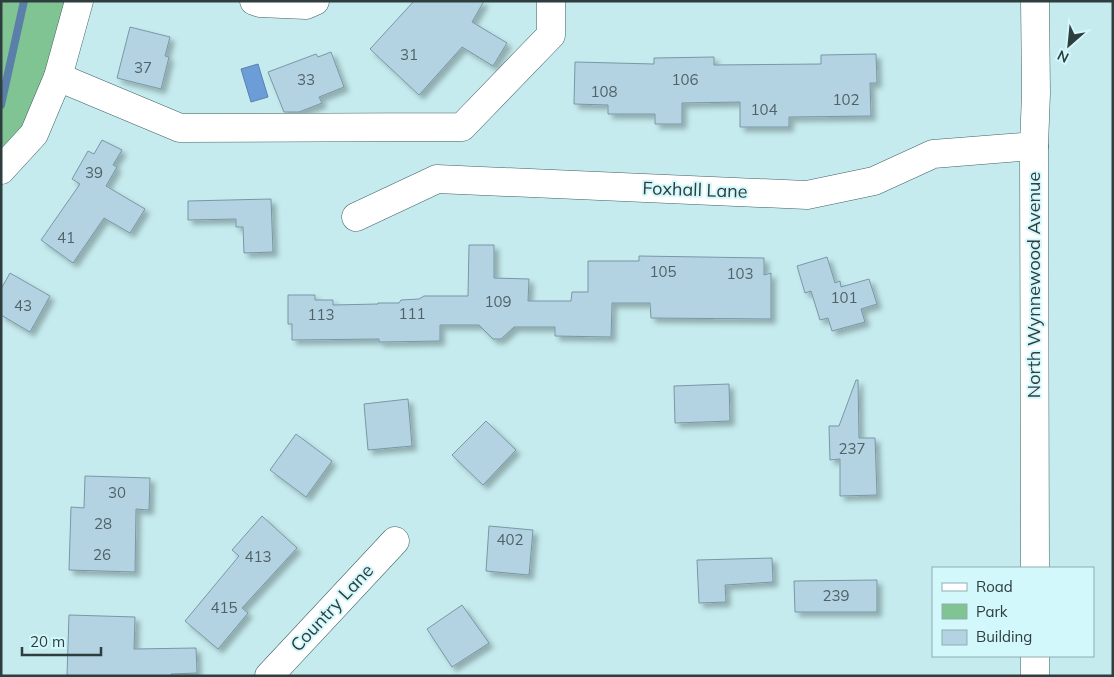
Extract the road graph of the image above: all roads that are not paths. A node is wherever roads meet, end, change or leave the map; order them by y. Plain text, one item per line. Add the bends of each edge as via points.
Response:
1 (79, 1) edge
2 (254, 1) edge
3 (316, 1) edge
4 (551, 1) edge
5 (1035, 1) edge
6 (58, 77) junction
7 (1034, 146) junction
8 (1, 170) edge
9 (356, 217) dead end
10 (395, 541) dead end
11 (1034, 567) edge
12 (1035, 657) edge
13 (269, 676) edge
14 (1034, 676) edge

1 - 6 street
2 - 3 street via 306,5
4 - 6 street via 551,35 462,127 180,128
5 - 7 street, North Wynnewood Avenue
6 - 8 street via 34,134
7 - 9 street, Foxhall Lane via 933,154 874,181 807,195 438,180
7 - 11 street, North Wynnewood Avenue
10 - 13 street, Country Lane
12 - 14 street

